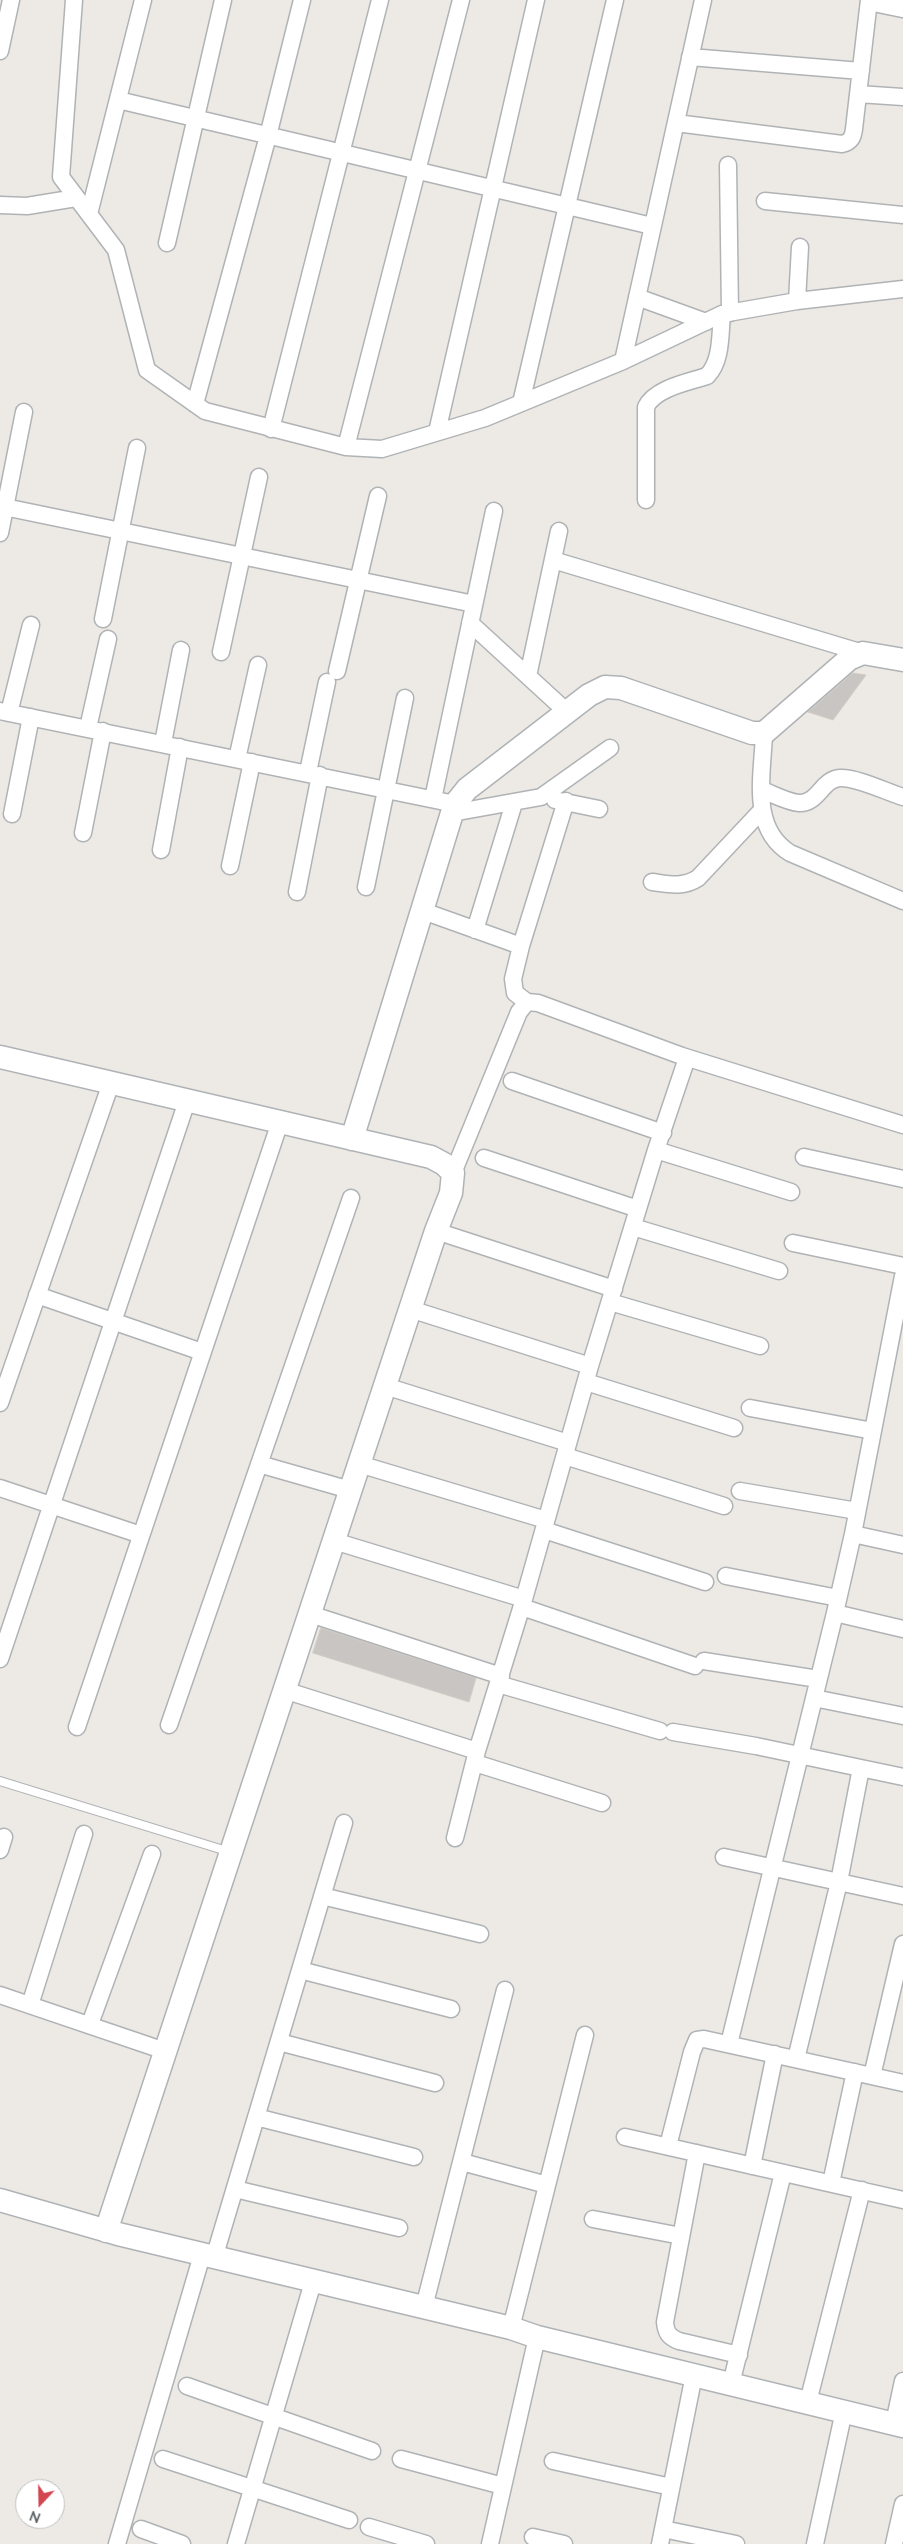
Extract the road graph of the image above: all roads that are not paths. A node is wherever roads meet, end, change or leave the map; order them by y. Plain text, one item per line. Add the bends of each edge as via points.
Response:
1 (12, 0) edge
2 (74, 0) edge
3 (143, 0) edge
4 (223, 0) edge
5 (302, 0) edge
6 (380, 0) edge
7 (461, 0) edge
8 (536, 0) edge
9 (615, 0) edge
10 (703, 0) edge
11 (869, 0) edge
12 (874, 0) edge
13 (903, 6) edge
14 (0, 51) edge
15 (690, 58) junction
16 (861, 70) junction
17 (858, 94) junction
18 (903, 97) edge
19 (118, 100) junction
20 (197, 119) junction
21 (676, 123) junction
22 (268, 136) junction
23 (341, 153) junction
24 (728, 165) dead end
25 (418, 171) junction
26 (493, 189) junction
27 (76, 198) junction
28 (765, 202) dead end
29 (0, 205) edge
30 (567, 206) junction
31 (89, 214) junction
32 (903, 215) edge
33 (652, 226) junction
34 (167, 243) dead end
35 (800, 248) dead end
36 (903, 289) edge
37 (637, 297) junction
38 (796, 302) junction
39 (726, 313) junction
40 (706, 322) junction
41 (623, 360) junction
42 (520, 403) junction
43 (195, 404) junction
44 (24, 412) dead end
45 (271, 429) junction
46 (437, 432) junction
47 (346, 447) junction
48 (137, 448) dead end
49 (259, 477) dead end
50 (378, 496) dead end
51 (646, 500) dead end
52 (2, 507) edge
53 (494, 511) dead end
54 (120, 531) junction
55 (560, 531) dead end
56 (0, 532) edge
57 (242, 556) junction
58 (553, 560) junction
59 (359, 580) junction
60 (474, 604) junction
61 (103, 619) dead end
62 (470, 623) junction
63 (31, 624) dead end
64 (108, 639) dead end
65 (181, 650) dead end
66 (221, 652) dead end
67 (862, 653) junction
68 (903, 660) edge
69 (258, 665) dead end
70 (528, 676) junction
71 (405, 698) dead end
72 (5, 712) edge
73 (567, 712) junction
74 (31, 716) junction
75 (96, 730) junction
76 (764, 733) junction
77 (163, 743) junction
78 (180, 747) junction
79 (610, 748) dead end
80 (245, 760) junction
81 (314, 774) junction
82 (388, 789) junction
83 (762, 790) junction
84 (903, 797) edge
85 (541, 798) junction
86 (433, 800) junction
87 (566, 801) junction
88 (514, 803) junction
89 (454, 809) junction
90 (599, 809) dead end
91 (762, 810) junction
92 (12, 814) dead end
93 (83, 833) dead end
94 (161, 850) dead end
95 (230, 866) dead end
96 (652, 882) dead end
97 (366, 887) dead end
98 (297, 892) dead end
99 (903, 902) edge
100 (423, 912) junction
101 (475, 930) junction
102 (521, 946) junction
103 (527, 1002) junction
104 (0, 1057) edge
105 (687, 1058) junction
106 (512, 1081) dead end
107 (111, 1083) junction
108 (187, 1101) junction
109 (280, 1122) junction
110 (903, 1125) edge
111 (663, 1133) junction
112 (352, 1139) junction
113 (656, 1150) junction
114 (484, 1158) dead end
115 (804, 1158) dead end
116 (453, 1173) junction
117 (903, 1179) edge
118 (791, 1192) dead end
119 (351, 1198) dead end
120 (638, 1209) junction
121 (633, 1227) junction
122 (436, 1231) junction
123 (793, 1243) dead end
124 (903, 1266) edge
125 (779, 1271) dead end
126 (903, 1276) edge
127 (38, 1295) junction
128 (612, 1296) junction
129 (410, 1309) junction
130 (114, 1321) junction
131 (760, 1346) dead end
132 (202, 1352) junction
133 (588, 1374) junction
134 (385, 1386) junction
135 (0, 1403) edge
136 (750, 1408) dead end
137 (734, 1428) dead end
138 (873, 1431) junction
139 (566, 1450) junction
140 (259, 1464) junction
141 (359, 1464) junction
142 (0, 1488) edge
143 (350, 1490) junction
144 (740, 1492) dead end
145 (52, 1506) junction
146 (724, 1506) dead end
147 (858, 1511) junction
148 (545, 1525) junction
149 (853, 1534) junction
150 (141, 1535) junction
151 (334, 1541) junction
152 (903, 1545) edge
153 (726, 1576) dead end
154 (705, 1582) dead end
155 (523, 1603) junction
156 (837, 1606) junction
157 (310, 1614) junction
158 (903, 1629) edge
159 (0, 1659) edge
160 (818, 1679) junction
161 (499, 1680) junction
162 (284, 1690) junction
163 (814, 1698) junction
164 (903, 1716) edge
165 (169, 1725) dead end
166 (77, 1727) dead end
167 (799, 1755) junction
168 (476, 1757) junction
169 (861, 1768) junction
170 (903, 1777) edge
171 (0, 1780) edge
172 (602, 1803) dead end
173 (344, 1823) dead end
174 (84, 1834) dead end
175 (455, 1838) dead end
176 (231, 1852) junction
177 (152, 1854) dead end
178 (724, 1857) dead end
179 (772, 1867) junction
180 (839, 1882) junction
181 (322, 1896) junction
182 (903, 1896) edge
183 (480, 1934) dead end
184 (903, 1944) edge
185 (300, 1970) junction
186 (505, 1990) dead end
187 (0, 1995) edge
188 (30, 2005) junction
189 (451, 2009) dead end
190 (90, 2024) junction
191 (586, 2035) dead end
192 (279, 2042) junction
193 (729, 2044) junction
194 (165, 2051) junction
195 (775, 2054) junction
196 (796, 2059) junction
197 (854, 2072) junction
198 (872, 2076) junction
199 (903, 2082) edge
200 (435, 2083) dead end
201 (256, 2117) junction
202 (626, 2137) dead end
203 (668, 2146) junction
204 (697, 2153) junction
205 (414, 2157) dead end
206 (462, 2162) junction
207 (752, 2166) junction
208 (783, 2173) junction
209 (830, 2183) junction
210 (547, 2185) junction
211 (235, 2189) junction
212 (862, 2190) junction
213 (0, 2200) edge
214 (903, 2200) edge
215 (593, 2218) dead end
216 (399, 2228) dead end
217 (106, 2231) junction
218 (681, 2236) junction
219 (208, 2257) junction
220 (313, 2282) junction
221 (424, 2307) junction
222 (511, 2328) junction
223 (537, 2337) junction
224 (738, 2355) junction
225 (694, 2375) junction
226 (903, 2380) edge
227 (731, 2384) junction
228 (187, 2386) dead end
229 (808, 2402) junction
230 (844, 2411) junction
231 (274, 2417) junction
232 (898, 2424) edge
233 (372, 2452) dead end
234 (163, 2459) dead end
235 (401, 2459) dead end
236 (553, 2461) dead end
237 (503, 2486) junction
238 (671, 2487) junction
239 (254, 2488) junction
240 (903, 2504) edge
241 (349, 2520) dead end
242 (369, 2527) dead end
243 (141, 2529) dead end
244 (661, 2536) edge
245 (533, 2537) dead end
246 (118, 2544) edge
247 (182, 2544) edge
248 (236, 2544) edge
249 (426, 2544) edge
250 (490, 2544) edge
251 (564, 2544) edge
252 (736, 2544) edge
253 (815, 2544) edge
254 (894, 2544) edge

1 - 14 street
2 - 27 street via 60,177
3 - 19 street
4 - 20 street
5 - 22 street
6 - 23 street
7 - 25 street
8 - 26 street
9 - 30 street
10 - 15 street
11 - 16 street
12 - 13 street
15 - 16 street
15 - 21 street
16 - 17 street
17 - 18 street
17 - 21 street via 853,136 842,144
19 - 20 street
19 - 31 street
20 - 22 street
20 - 34 street
21 - 33 street
22 - 23 street
22 - 43 street
23 - 25 street
23 - 45 street
24 - 39 street
25 - 26 street
25 - 47 street
26 - 30 street
26 - 46 street
27 - 29 street via 27,206
27 - 31 street
28 - 32 street
30 - 33 street
30 - 42 street
31 - 43 street via 116,250 147,370
33 - 37 street
35 - 38 street
36 - 38 street
37 - 40 street
37 - 41 street
38 - 39 street
39 - 40 street
39 - 51 street via 717,359 708,376 660,393 646,407
40 - 41 street
41 - 42 street
42 - 46 street via 485,418
43 - 45 street via 205,411
44 - 52 street
45 - 47 street
46 - 47 street via 382,449
48 - 54 street
49 - 57 street
50 - 59 street
52 - 54 street
52 - 56 street
53 - 60 street
54 - 57 street
54 - 61 street
55 - 58 street
57 - 59 street
57 - 66 street
58 - 67 street
58 - 70 street
59 - 60 street
59 - 81 street via 332,677
60 - 62 street
62 - 70 street
62 - 86 street
63 - 72 street
64 - 75 street
65 - 77 street
67 - 68 street
67 - 76 street via 849,659
69 - 80 street
70 - 73 street
71 - 82 street
72 - 74 street
73 - 76 street via 605,687 621,688 752,733
73 - 89 street via 467,790
74 - 75 street
74 - 92 street
75 - 77 street
75 - 93 street
76 - 83 street
77 - 78 street
78 - 80 street
78 - 94 street
79 - 85 street
80 - 81 street
80 - 95 street
81 - 82 street
81 - 98 street
82 - 86 street
82 - 97 street
83 - 84 street via 804,803 832,780 845,778
83 - 91 street
85 - 87 street
85 - 88 street
86 - 89 street
87 - 90 street
87 - 102 street
88 - 89 street
88 - 101 street
89 - 100 street
91 - 96 street via 690,884
91 - 99 street via 771,836 780,846
100 - 101 street
100 - 112 street
101 - 102 street
102 - 103 street via 512,987
103 - 105 street via 538,1003
103 - 116 street via 519,1012
104 - 107 street
105 - 110 street
105 - 111 street
106 - 111 street
107 - 108 street
107 - 127 street
108 - 109 street
108 - 130 street
109 - 112 street
109 - 132 street
111 - 113 street
112 - 116 street via 431,1157
113 - 118 street
113 - 120 street
114 - 120 street
115 - 117 street
116 - 122 street via 451,1193
119 - 140 street
120 - 121 street
121 - 125 street
121 - 128 street
122 - 128 street
122 - 129 street
123 - 124 street
126 - 138 street
127 - 130 street
127 - 135 street
128 - 131 street
128 - 133 street
129 - 133 street
129 - 134 street
130 - 132 street
130 - 145 street
132 - 150 street
133 - 137 street
133 - 139 street
134 - 139 street
134 - 141 street
136 - 138 street
138 - 147 street
139 - 146 street
139 - 148 street
140 - 143 street
140 - 165 street
141 - 143 street
141 - 148 street
142 - 145 street
143 - 151 street
144 - 147 street
145 - 150 street
145 - 159 street
147 - 149 street
148 - 154 street
148 - 155 street
149 - 152 street
149 - 156 street
150 - 166 street
151 - 155 street
151 - 157 street
153 - 156 street
155 - 160 street via 699,1663
155 - 161 street
156 - 158 street
156 - 160 street
157 - 161 street
157 - 162 street
160 - 163 street
161 - 167 street via 667,1732
161 - 168 street
162 - 168 street
162 - 176 street
163 - 164 street
163 - 167 street
167 - 169 street
167 - 179 street
168 - 172 street
168 - 175 street
169 - 170 street
169 - 180 street
171 - 176 lane
173 - 181 street
174 - 188 street
176 - 194 street
177 - 190 street
178 - 179 street
179 - 180 street
179 - 193 street
180 - 182 street
180 - 196 street
181 - 183 street
181 - 185 street
184 - 198 street
185 - 189 street
185 - 192 street
186 - 206 street
187 - 188 street
188 - 190 street
190 - 194 street
191 - 210 street
192 - 200 street
192 - 201 street
193 - 195 street
193 - 203 street via 704,2038 694,2045
194 - 217 street
195 - 196 street
195 - 207 street
196 - 197 street
197 - 198 street
197 - 209 street
198 - 199 street
201 - 205 street
201 - 211 street
202 - 203 street
203 - 204 street
204 - 207 street
204 - 218 street
206 - 210 street
206 - 221 street
207 - 208 street
208 - 209 street
208 - 224 street
209 - 212 street
210 - 222 street
211 - 216 street
211 - 219 street
212 - 214 street
212 - 229 street
213 - 217 street
215 - 218 street
217 - 219 street
218 - 224 street via 665,2322 666,2332 670,2338 679,2341
219 - 220 street
219 - 246 street
220 - 221 street
220 - 231 street
221 - 222 street
222 - 223 street
223 - 225 street
223 - 237 street
224 - 227 street
225 - 227 street
225 - 238 street
226 - 232 street
227 - 229 street
228 - 231 street
229 - 230 street
230 - 232 street
230 - 253 street
231 - 233 street
231 - 239 street
234 - 239 street
235 - 237 street
236 - 238 street
237 - 250 street
238 - 244 street
239 - 241 street
239 - 248 street
240 - 254 street
242 - 249 street
243 - 247 street
244 - 252 street
245 - 251 street

